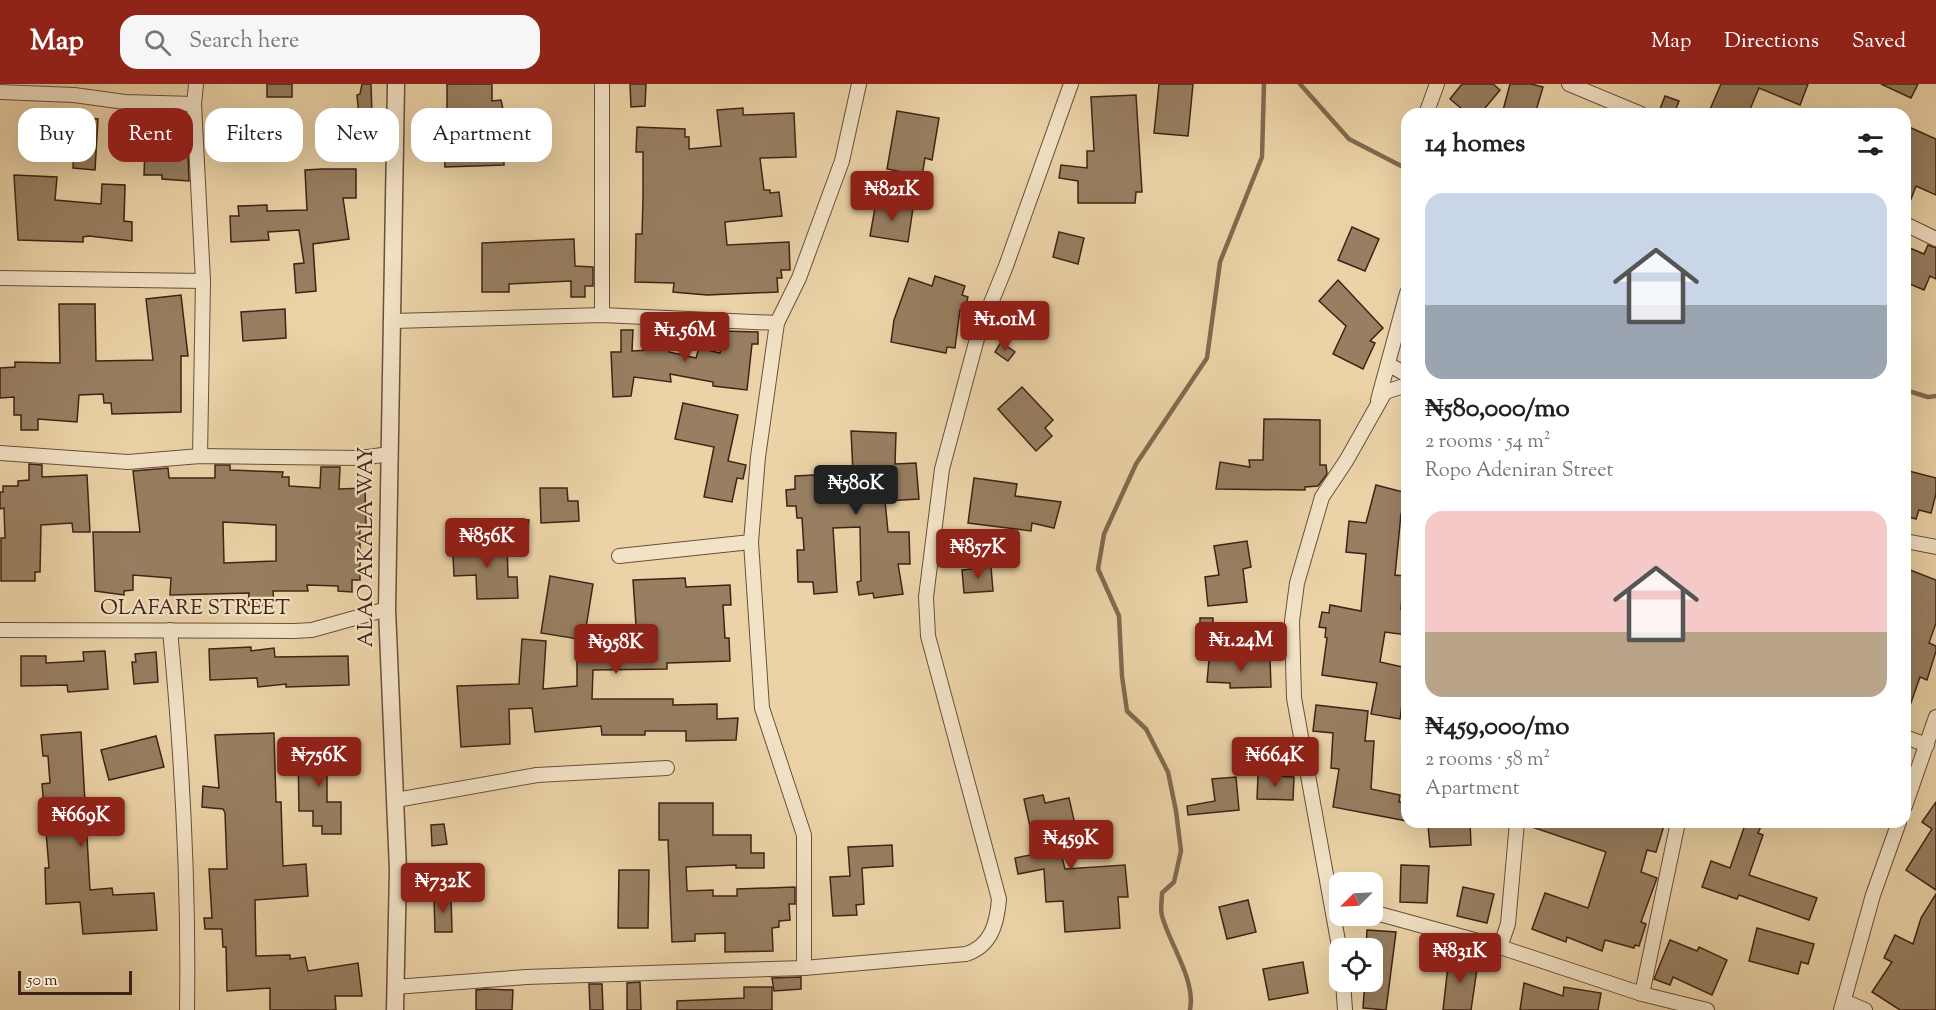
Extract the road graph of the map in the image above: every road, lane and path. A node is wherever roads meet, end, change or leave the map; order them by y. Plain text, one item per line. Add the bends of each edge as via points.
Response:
1 (196, 84) edge
2 (396, 84) edge
3 (602, 84) edge
4 (859, 84) edge
5 (1071, 84) edge
6 (1437, 84) edge
7 (1569, 84) edge
8 (75, 89) edge
9 (0, 92) edge
10 (194, 104) junction
11 (1428, 108) edge
12 (1627, 108) edge
13 (1911, 227) edge
14 (1936, 239) edge
15 (0, 278) edge
16 (203, 281) junction
17 (602, 315) junction
18 (1401, 315) edge
19 (393, 321) junction
20 (777, 324) junction
21 (1388, 364) junction
22 (1401, 372) edge
23 (1401, 387) edge
24 (1376, 404) junction
25 (0, 453) edge
26 (390, 454) junction
27 (200, 456) junction
28 (751, 542) junction
29 (1911, 542) edge
30 (1936, 547) edge
31 (619, 556) dead end
32 (387, 609) junction
33 (0, 630) edge
34 (170, 630) junction
35 (1936, 717) edge
36 (1911, 739) edge
37 (1927, 745) junction
38 (667, 768) dead end
39 (1911, 789) edge
40 (396, 800) junction
41 (1516, 828) edge
42 (1677, 828) edge
43 (1897, 828) edge
44 (1329, 872) edge
45 (1383, 915) edge
46 (1500, 947) junction
47 (804, 968) junction
48 (395, 987) junction
49 (1344, 992) edge
50 (1642, 994) junction
51 (1843, 1006) edge
52 (187, 1010) edge
53 (395, 1010) edge
54 (1345, 1010) edge
55 (1707, 1010) edge
56 (1865, 1010) edge

1 - 10 street
2 - 19 street, ALAO AKALA WAY
3 - 17 street
4 - 20 street via 842,161 799,278
5 - 47 street via 978,335 942,470 926,597 928,636 997,884 999,899 994,927 985,944 966,954
6 - 11 street
7 - 12 street
8 - 9 street
8 - 10 street via 125,102
10 - 16 street
13 - 14 street
15 - 16 street
16 - 27 street
17 - 19 street
17 - 20 street
18 - 21 street
19 - 26 street, ALAO AKALA WAY
20 - 28 street via 758,457
21 - 22 street
21 - 24 street
23 - 24 street via 1385,392
24 - 44 street via 1322,497 1297,583 1292,621 1294,698
25 - 27 street via 128,462
26 - 27 street via 360,458
26 - 32 street, ALAO AKALA WAY
28 - 31 street
28 - 47 street via 762,708 804,835
29 - 30 street
32 - 34 street, OLAFARE STREET via 312,630
32 - 40 street, ALAO AKALA WAY
33 - 34 street, OLAFARE STREET
34 - 52 street via 180,748
35 - 37 street
36 - 37 street
37 - 39 street
38 - 40 street via 537,775
40 - 48 street, ALAO AKALA WAY
41 - 46 street via 1508,924
42 - 50 street
43 - 51 street via 1873,895
45 - 46 street
46 - 50 street
47 - 48 street via 526,977
48 - 53 street, ALAO AKALA WAY
49 - 54 street
50 - 55 street
51 - 56 street

